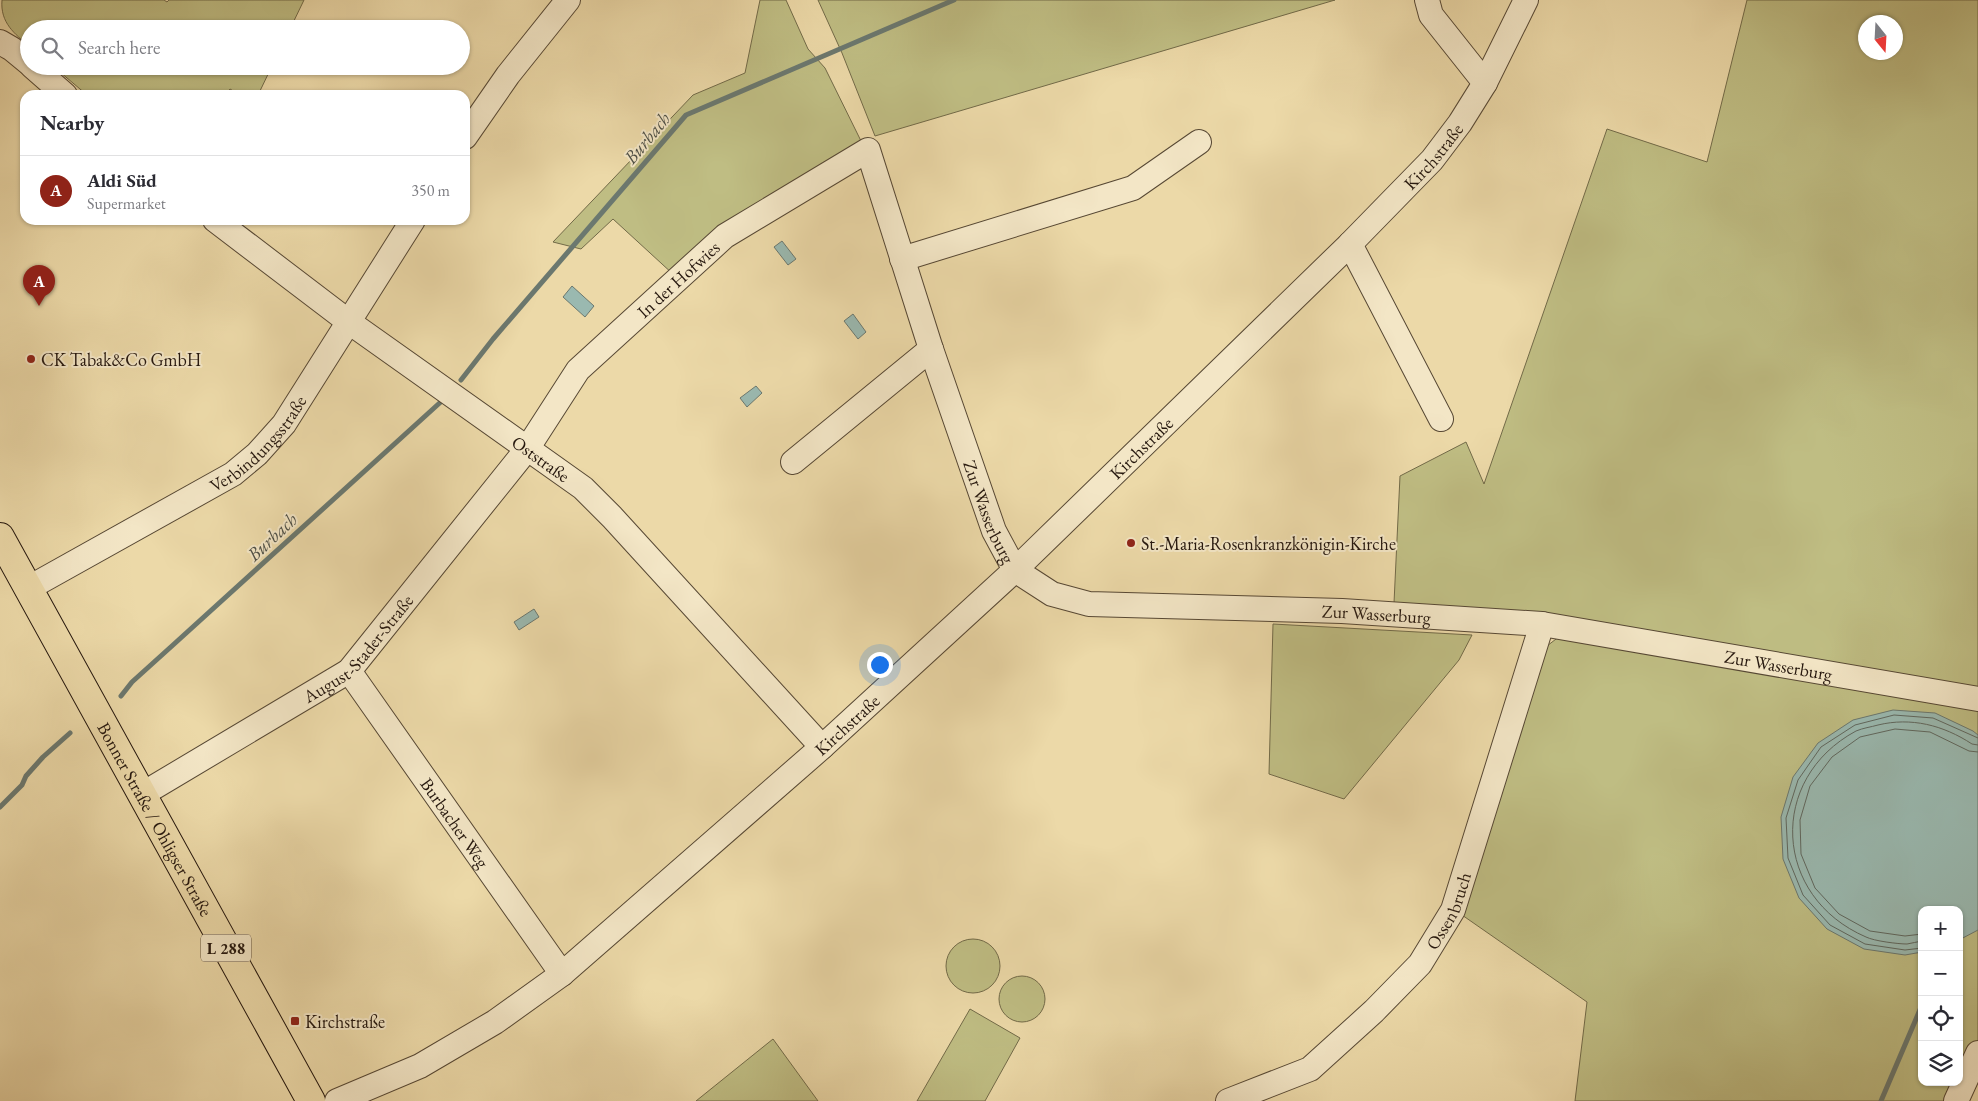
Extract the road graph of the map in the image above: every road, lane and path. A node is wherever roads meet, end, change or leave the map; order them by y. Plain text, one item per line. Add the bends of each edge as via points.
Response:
1 (568, 0) edge
2 (1427, 0) edge
3 (1526, 0) edge
4 (0, 42) edge
5 (20, 56) edge
6 (42, 75) edge
7 (1485, 83) junction
8 (59, 90) edge
9 (470, 130) edge
10 (1199, 142) dead end
11 (868, 150) joint
12 (222, 225) edge
13 (409, 225) edge
14 (1350, 244) junction
15 (902, 259) junction
16 (349, 322) junction
17 (931, 349) junction
18 (1441, 419) dead end
19 (527, 449) junction
20 (793, 462) dead end
21 (0, 537) edge
22 (1015, 570) junction
23 (28, 588) junction
24 (1542, 624) junction
25 (348, 671) junction
26 (1978, 700) edge
27 (822, 747) junction
28 (141, 795) junction
29 (562, 974) junction
30 (1978, 1053) edge
31 (311, 1101) edge
32 (337, 1101) edge
33 (1228, 1101) edge
34 (1956, 1101) edge

1 - 9 street via 508,75
2 - 7 street via 1431,15
3 - 7 street, Kirchstraße
4 - 5 street
6 - 8 street
7 - 14 street, Kirchstraße via 1460,124 1432,160
10 - 15 street via 1133,188
11 - 15 street, Zur Wasserburg
11 - 19 street, In der Hofwies via 725,236 578,370
12 - 16 street, Oststraße
13 - 16 street, Verbindungsstraße
14 - 18 street
14 - 22 street, Kirchstraße
15 - 17 street, Zur Wasserburg
16 - 19 street, Oststraße
16 - 23 street, Verbindungsstraße via 284,424 234,474
17 - 20 street
17 - 22 street, Zur Wasserburg via 994,531
19 - 25 street, August-Stader-Straße
19 - 27 street, Oststraße via 583,488 612,517
21 - 23 main road, Bonner Straße / Ohligser Straße / L 288
22 - 24 street, Zur Wasserburg via 1052,594 1089,604 1342,611
22 - 27 street, Kirchstraße
23 - 28 main road, Bonner Straße / Ohligser Straße / L 288
24 - 26 street, Zur Wasserburg
24 - 33 street, Ossenbruch via 1453,910 1420,964 1310,1069
25 - 28 street, August-Stader-Straße
25 - 29 street, Burbacher Weg
27 - 29 street, Kirchstraße
28 - 31 main road, Bonner Straße / Ohligser Straße / L 288
29 - 32 street, Kirchstraße via 495,1022 420,1066
30 - 34 street

